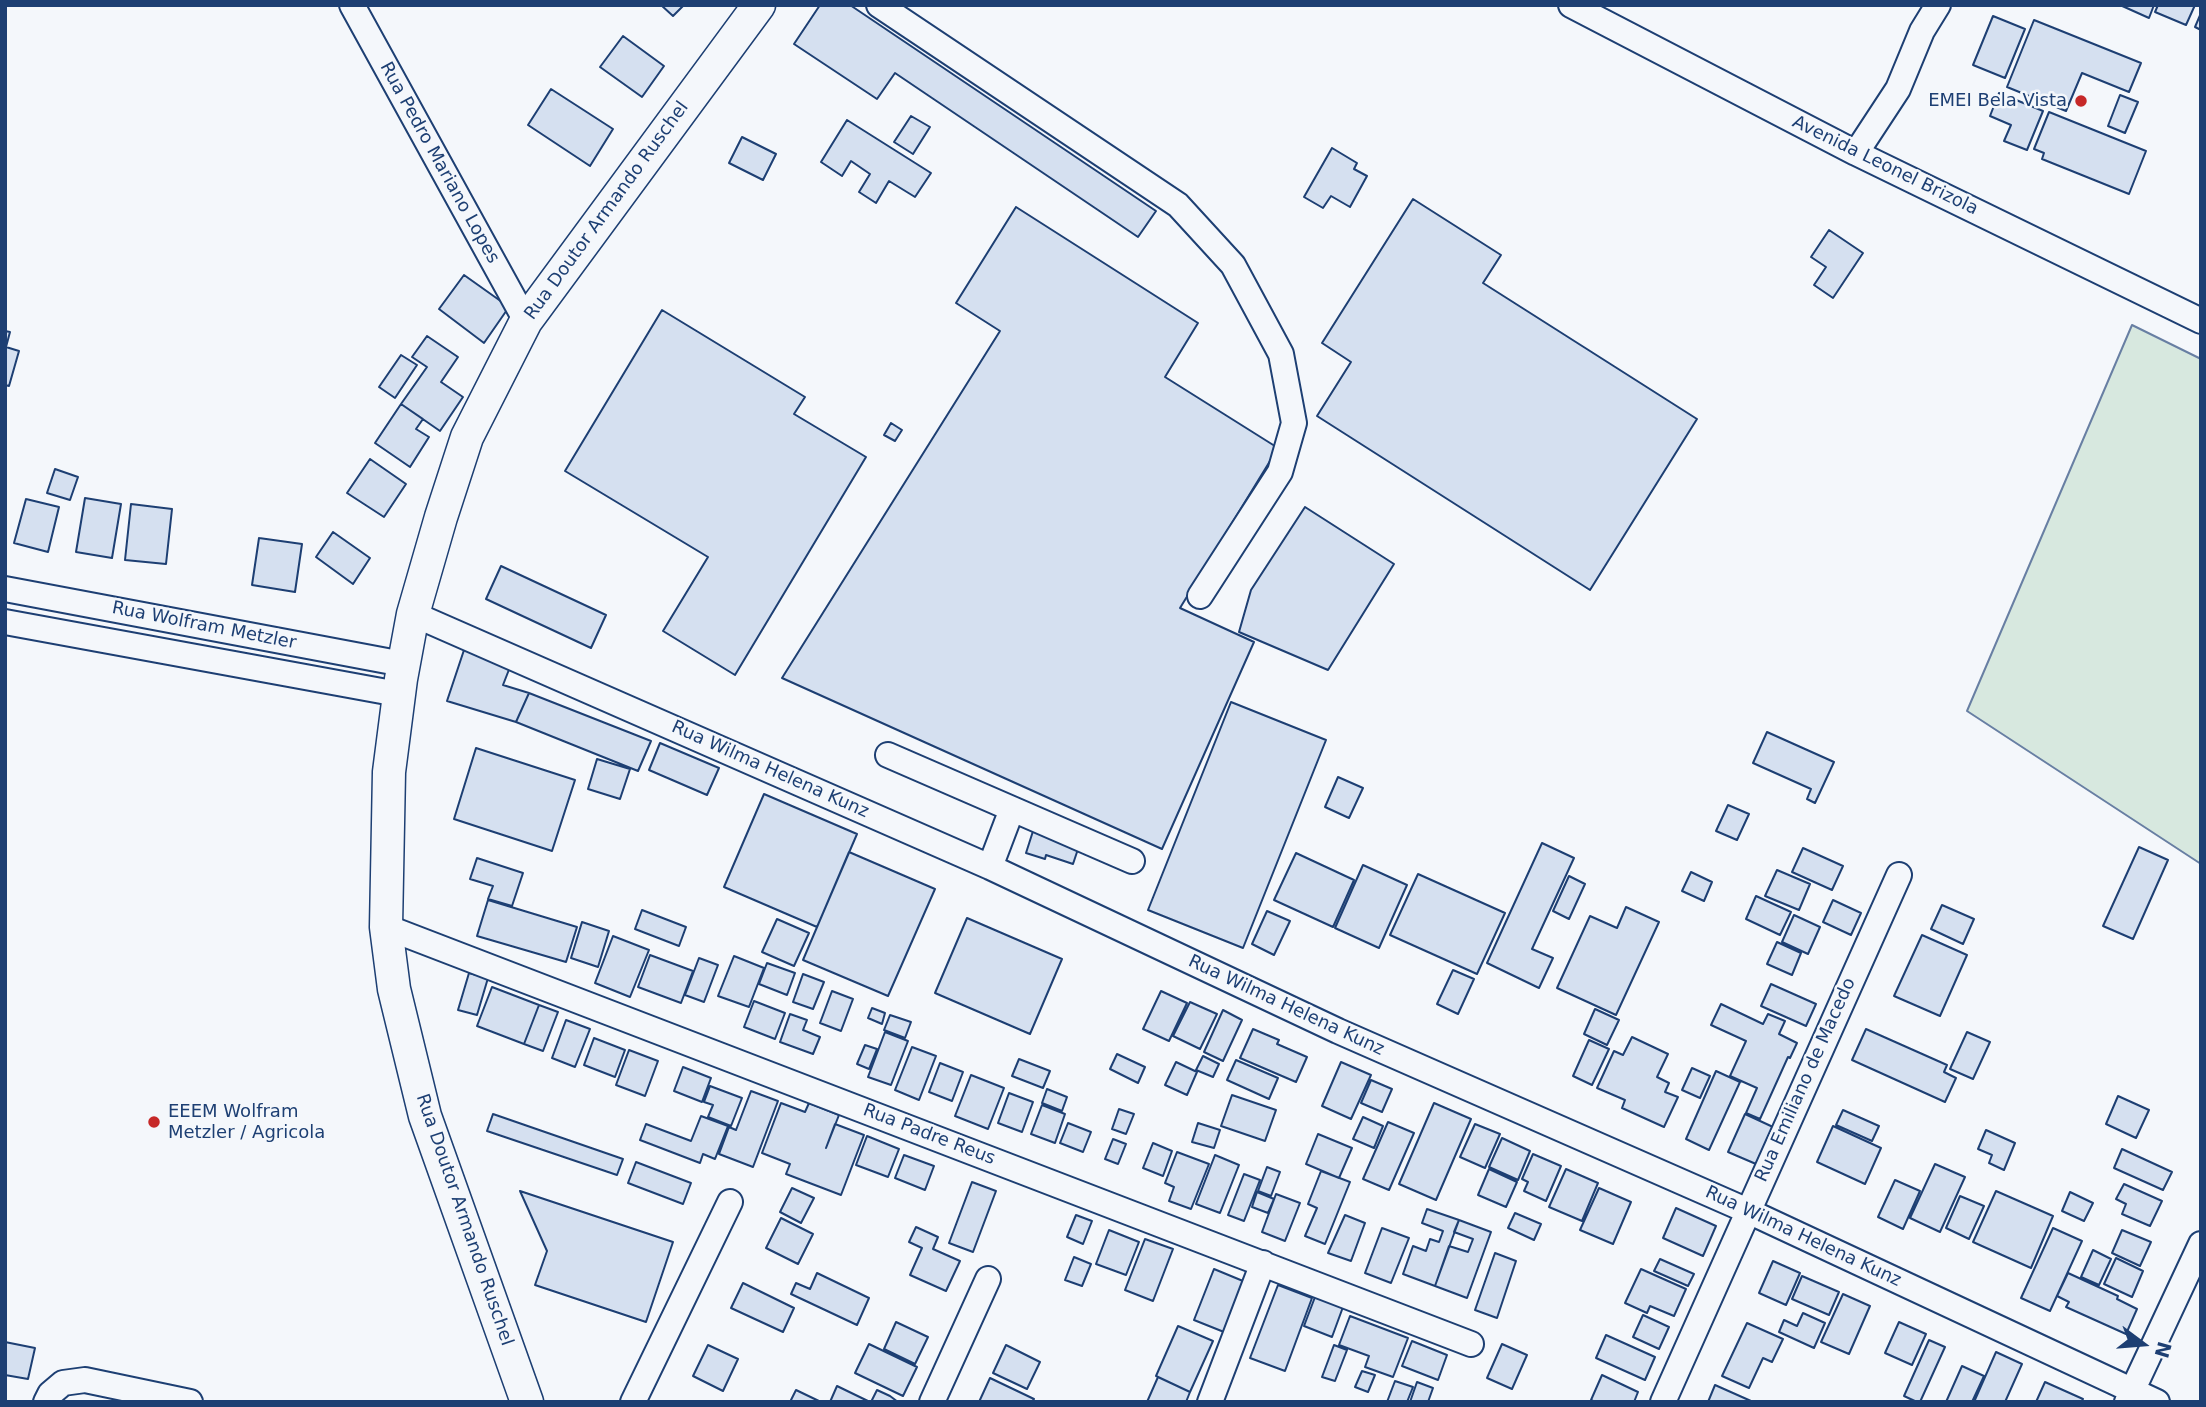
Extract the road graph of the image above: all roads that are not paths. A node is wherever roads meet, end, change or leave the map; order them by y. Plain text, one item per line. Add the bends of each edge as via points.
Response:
1 (352, 5) edge
2 (759, 5) edge
3 (879, 5) edge
4 (1571, 5) edge
5 (1938, 5) edge
6 (1856, 153) junction
7 (526, 321) junction
8 (2201, 321) edge
9 (5, 589) edge
10 (1200, 596) dead end
11 (413, 614) junction
12 (5, 622) edge
13 (404, 664) junction
14 (398, 694) junction
15 (888, 755) dead end
16 (1012, 809) junction
17 (1132, 861) dead end
18 (990, 867) junction
19 (1899, 875) dead end
20 (386, 927) junction
21 (730, 1202) dead end
22 (1748, 1211) junction
23 (2201, 1244) edge
24 (1263, 1263) junction
25 (988, 1279) dead end
26 (1471, 1345) dead end
27 (2130, 1396) edge
28 (642, 1399) edge
29 (46, 1402) edge
30 (190, 1402) edge
31 (527, 1402) edge
32 (932, 1402) edge
33 (1210, 1402) edge
34 (1663, 1402) edge
35 (2157, 1402) edge

1 - 7 street, Rua Pedro Mariano Lopes
2 - 7 main road, Rua Doutor Armando Ruschel
3 - 10 street via 1178,205 1240,276 1282,354 1294,423 1280,472
4 - 6 street, Avenida Leonel Brizola
5 - 6 street via 1898,89
6 - 8 street, Avenida Leonel Brizola
7 - 11 main road, Rua Doutor Armando Ruschel via 467,438
9 - 13 street, Rua Wolfram Metzler
11 - 13 main road, Rua Doutor Armando Ruschel
11 - 18 street, Rua Wilma Helena Kunz
12 - 14 street
13 - 14 main road, Rua Doutor Armando Ruschel
14 - 20 main road, Rua Doutor Armando Ruschel via 389,772
15 - 16 street
16 - 17 street
16 - 18 street
18 - 22 street, Rua Wilma Helena Kunz via 1338,1031
19 - 22 street, Rua Emiliano de Macedo
20 - 24 street, Rua Padre Reus
20 - 31 main road, Rua Doutor Armando Ruschel via 394,989 425,1116
21 - 28 street
22 - 27 street, Rua Wilma Helena Kunz
22 - 34 street, Rua Emiliano de Macedo
23 - 27 street
24 - 26 street, Rua Padre Reus
24 - 33 street
25 - 32 street
27 - 35 street, Rua Wilma Helena Kunz
29 - 30 street via 63,1383 86,1380

